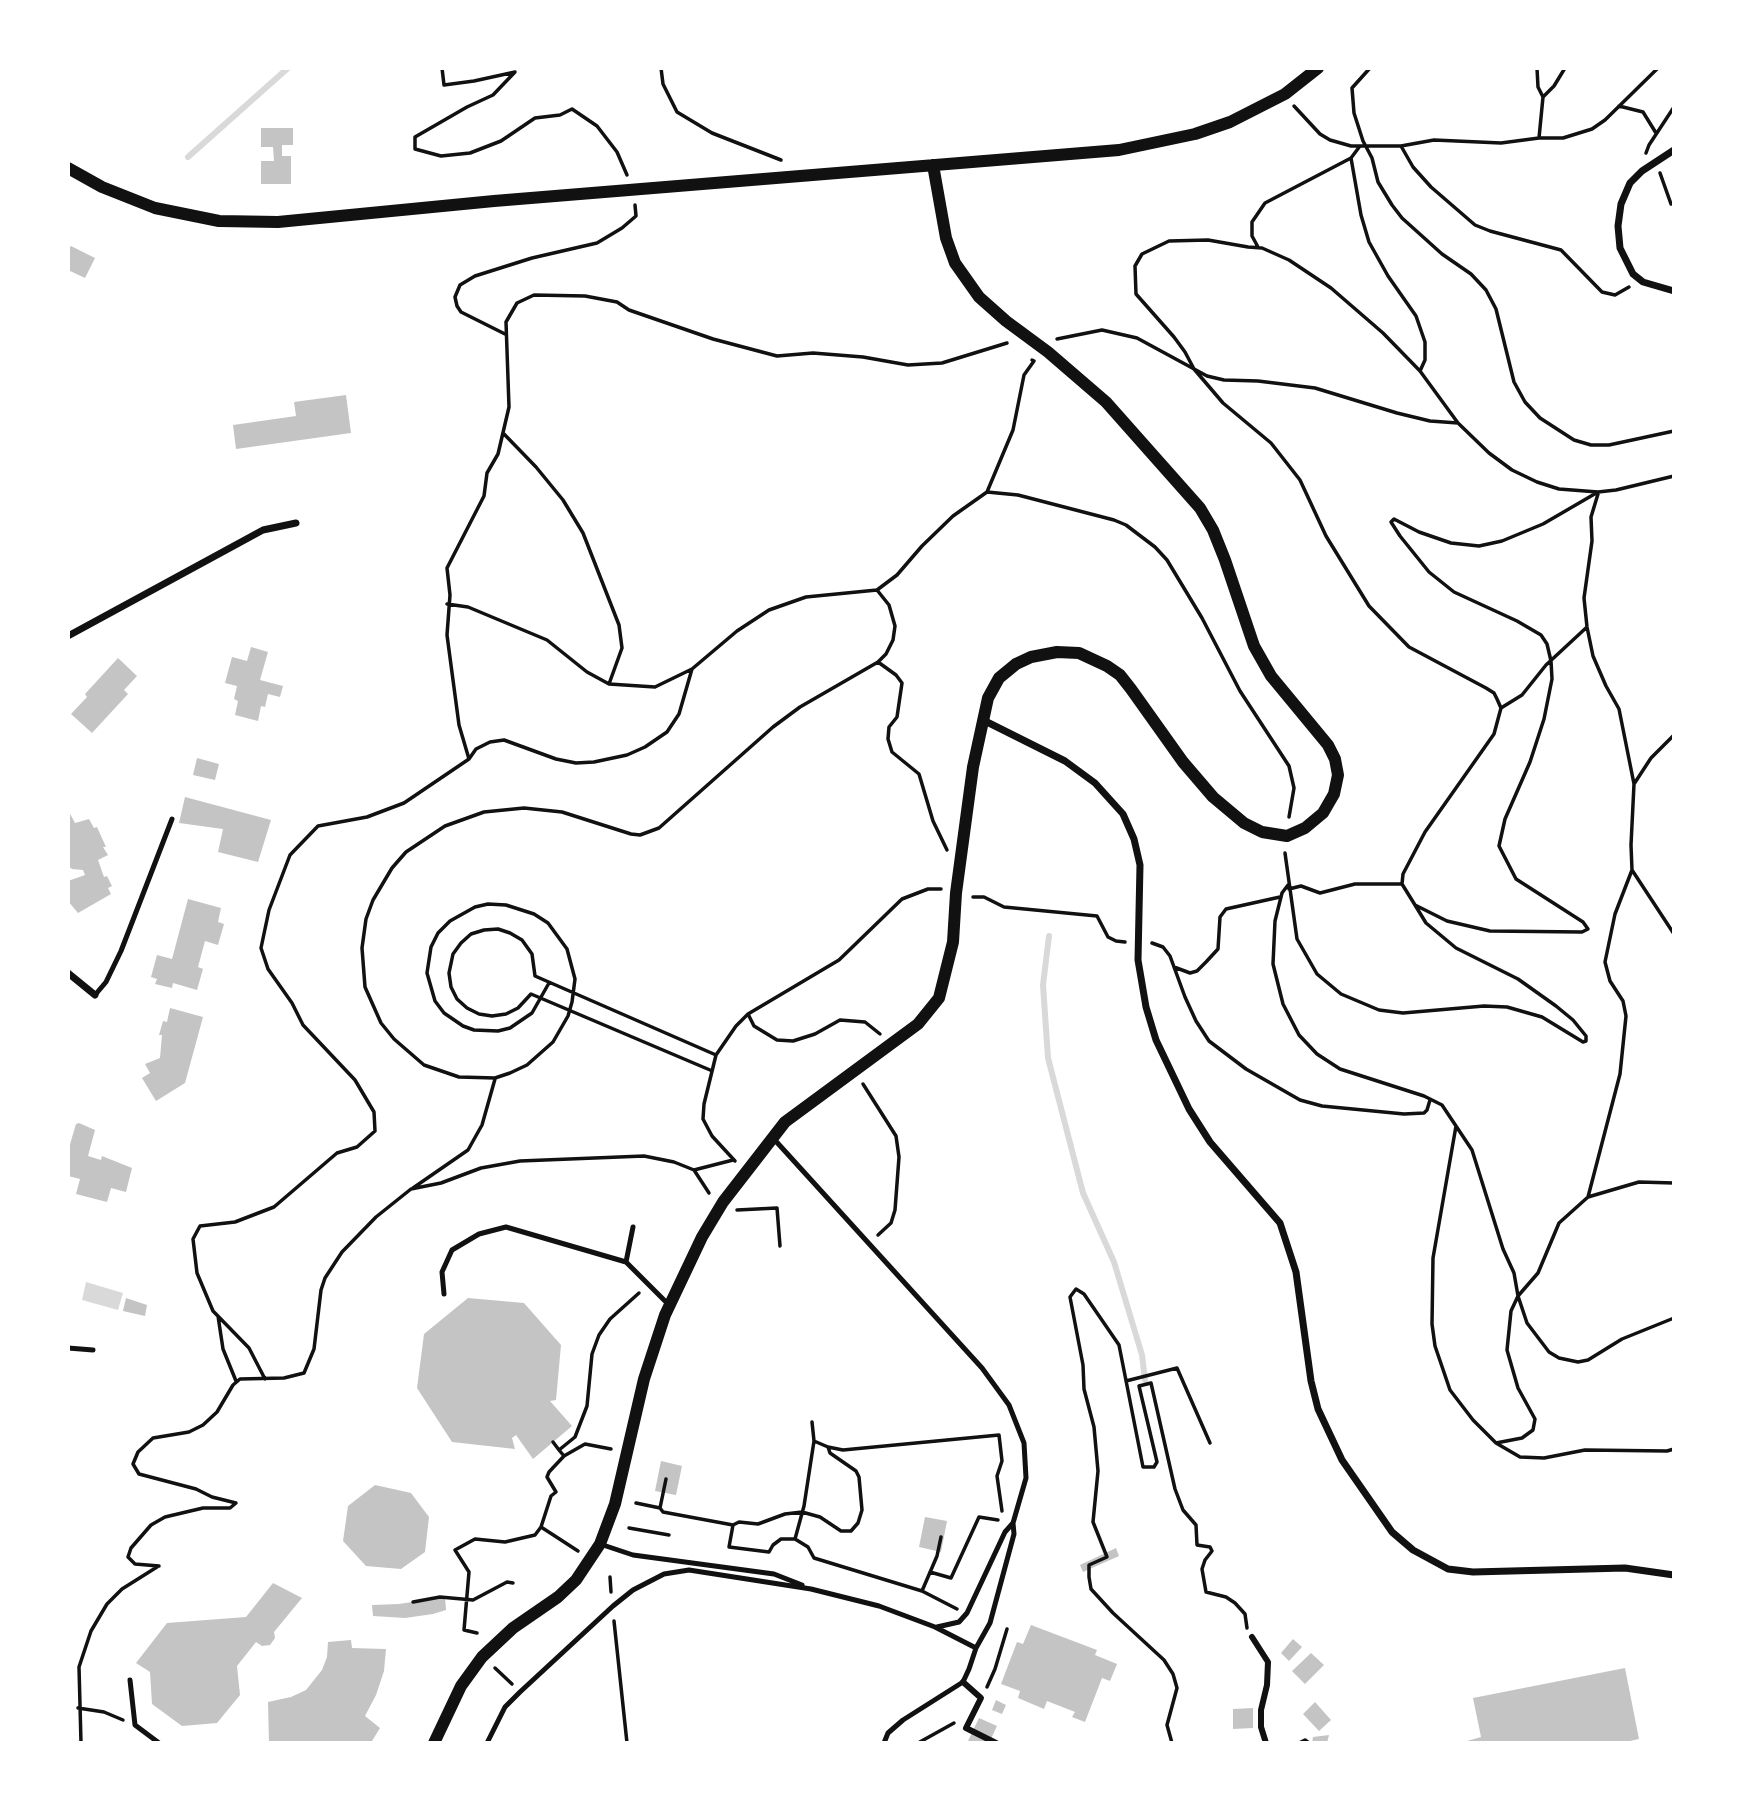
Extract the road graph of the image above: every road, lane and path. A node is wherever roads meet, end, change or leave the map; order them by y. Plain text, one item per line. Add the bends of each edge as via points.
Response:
1 (442, 68) edge
2 (661, 68) edge
3 (1318, 68) edge
4 (1370, 68) edge
5 (1537, 68) edge
6 (1565, 68) edge
7 (1658, 68) edge
8 (1285, 94) junction
9 (1543, 97) junction
10 (1619, 106) junction
11 (1656, 133) dead end
12 (1539, 138) junction
13 (1360, 146) junction
14 (1367, 146) junction
15 (1401, 146) junction
16 (1674, 150) edge
17 (1350, 158) junction
18 (933, 165) junction
19 (68, 169) edge
20 (800, 177) junction
21 (634, 190) junction
22 (1258, 247) junction
23 (1633, 274) junction
24 (1674, 290) edge
25 (505, 334) junction
26 (1053, 340) dead end
27 (1013, 342) dead end
28 (1194, 369) junction
29 (1420, 371) junction
30 (1024, 375) dead end
31 (1458, 423) junction
32 (1674, 432) edge
33 (503, 433) junction
34 (1674, 476) edge
35 (987, 492) junction
36 (1598, 492) junction
37 (296, 523) dead end
38 (877, 590) junction
39 (447, 604) junction
40 (1587, 627) junction
41 (68, 636) edge
42 (1551, 661) junction
43 (878, 662) junction
44 (692, 669) junction
45 (609, 684) junction
46 (1501, 708) junction
47 (982, 720) junction
48 (1674, 735) edge
49 (469, 759) junction
50 (1634, 784) junction
51 (172, 819) dead end
52 (1289, 821) dead end
53 (1285, 853) dead end
54 (961, 858) junction
55 (1632, 870) junction
56 (1402, 884) junction
57 (1288, 887) junction
58 (943, 890) dead end
59 (973, 897) dead end
60 (1280, 897) junction
61 (1415, 905) junction
62 (1674, 934) edge
63 (1125, 942) dead end
64 (1150, 942) dead end
65 (1174, 967) junction
66 (68, 973) edge
67 (549, 984) junction
68 (95, 995) joint
69 (541, 999) junction
70 (748, 1014) junction
71 (889, 1045) junction
72 (716, 1055) junction
73 (710, 1070) junction
74 (854, 1070) junction
75 (495, 1079) junction
76 (1430, 1101) junction
77 (1456, 1126) junction
78 (772, 1137) junction
79 (734, 1160) junction
80 (694, 1170) junction
81 (747, 1170) junction
82 (1674, 1183) edge
83 (411, 1189) junction
84 (709, 1193) dead end
85 (1588, 1197) junction
86 (737, 1210) dead end
87 (633, 1227) dead end
88 (869, 1244) junction
89 (780, 1246) dead end
90 (626, 1262) junction
91 (651, 1287) junction
92 (444, 1294) dead end
93 (1518, 1296) junction
94 (670, 1306) junction
95 (219, 1317) junction
96 (1674, 1318) edge
97 (68, 1348) edge
98 (93, 1350) dead end
99 (265, 1378) junction
100 (236, 1381) junction
101 (1126, 1381) junction
102 (812, 1422) dead end
103 (814, 1441) junction
104 (553, 1443) dead end
105 (1210, 1443) dead end
106 (1496, 1443) junction
107 (828, 1447) junction
108 (611, 1449) dead end
109 (1674, 1449) edge
110 (559, 1450) junction
111 (564, 1456) junction
112 (666, 1479) dead end
113 (636, 1503) dead end
114 (660, 1508) junction
115 (802, 1512) junction
116 (1013, 1522) junction
117 (733, 1525) junction
118 (541, 1527) junction
119 (629, 1528) dead end
120 (669, 1535) dead end
121 (940, 1537) dead end
122 (795, 1539) junction
123 (600, 1544) junction
124 (578, 1551) dead end
125 (930, 1572) junction
126 (1674, 1575) edge
127 (610, 1577) dead end
128 (513, 1583) dead end
129 (811, 1589) junction
130 (922, 1591) junction
131 (467, 1598) junction
132 (413, 1602) dead end
133 (613, 1606) junction
134 (959, 1610) dead end
135 (935, 1628) junction
136 (477, 1633) dead end
137 (1252, 1637) joint
138 (976, 1648) junction
139 (491, 1664) dead end
140 (130, 1680) dead end
141 (963, 1682) junction
142 (520, 1692) junction
143 (78, 1708) junction
144 (135, 1725) junction
145 (945, 1729) dead end
146 (81, 1743) edge
147 (159, 1743) edge
148 (434, 1743) edge
149 (487, 1743) edge
150 (627, 1743) edge
151 (884, 1743) edge
152 (918, 1743) edge
153 (996, 1743) edge
154 (1172, 1743) edge
155 (1266, 1743) edge
156 (1299, 1743) edge
157 (1309, 1743) edge

1 - 21 path via 444,85 515,72 493,95 415,137 415,149 441,156 470,153 501,141 535,118 572,109 597,127 617,152
2 - 20 path via 663,84 677,112 712,132 770,154 794,167
3 - 8 street
4 - 14 path via 1352,88 1354,113
5 - 9 path
6 - 9 path
7 - 10 path
8 - 13 path via 1320,134
8 - 18 street via 1230,122 1160,142 1119,150
9 - 12 path
10 - 11 path via 1643,112
10 - 12 path via 1580,134
12 - 15 path via 1501,143 1434,140
13 - 14 path
13 - 17 path
14 - 15 path
14 - 32 path via 1378,182 1402,218 1486,290 1496,309 1514,383 1540,418 1574,440 1609,446
15 - 23 path via 1431,187 1475,225 1561,250 1602,292 1615,295 1629,288
16 - 23 street via 1636,176 1624,194 1618,239
17 - 22 path via 1265,203 1252,222
17 - 29 path via 1369,242 1421,329 1425,360
18 - 20 street
18 - 47 street via 946,238 955,263 979,296 1106,402 1200,509 1225,560 1254,646 1270,676 1331,752 1337,767 1336,788 1323,813 1297,832 1274,836 1244,823 1200,782 1120,675 1079,653 1044,654 1016,664 999,678
19 - 21 street via 155,208 239,222
20 - 21 street
21 - 25 path via 636,216 597,243 532,258 460,285 455,297 461,312
22 - 28 path via 1208,240 1169,241 1142,254 1135,266 1136,294 1180,344
22 - 29 path via 1289,260 1331,288
23 - 24 street via 1643,282
25 - 27 path via 517,303 534,295 617,302 713,339 777,356 813,353 908,365 942,363
25 - 33 path via 509,407
26 - 28 path via 1102,330 1137,338
28 - 31 path via 1224,380 1315,388 1397,413
28 - 46 path via 1223,403 1271,443 1300,480 1344,568 1389,629 1425,658 1494,693
29 - 31 path
30 - 35 path via 1013,430
31 - 36 path via 1489,453 1536,482
33 - 39 path via 487,473 484,496 447,568
33 - 45 path via 564,500 588,544 619,625 622,648
34 - 36 path
35 - 38 path via 953,516
35 - 52 path via 1018,495 1114,520 1167,560 1240,691 1289,766 1294,788
36 - 40 path via 1591,517 1584,598
36 - 42 path via 1543,524 1479,545 1443,540 1391,519 1429,572 1454,592 1541,635
37 - 41 street via 264,530
38 - 43 path via 890,605 895,626 893,640
38 - 44 path via 806,597 769,610
39 - 45 path via 468,607 547,640
39 - 49 path via 459,725
40 - 42 path
40 - 50 path via 1593,656 1619,709
42 - 46 path via 1522,695
42 - 61 path via 1544,719 1499,846 1516,879 1583,922 1587,931 1490,931 1447,921
43 - 54 path via 902,683 888,739 892,752 919,774 942,844
43 - 75 path via 800,706 659,828 631,834 562,812 524,808 484,812 445,825 406,852 392,868 366,919 362,948 365,987 387,1031 424,1065 460,1077
44 - 45 path via 655,687
44 - 49 path via 679,714 667,732 627,755 576,763 503,740 476,749
46 - 56 path via 1494,734 1419,843 1402,874
47 - 54 street
47 - 126 street via 1080,772 1106,794 1129,827 1140,865 1140,979 1156,1040 1210,1142 1280,1223 1296,1272 1318,1409 1342,1460 1392,1532 1448,1569 1625,1568
48 - 50 path
49 - 95 path via 404,803 367,817 318,826 290,855 261,947 268,969 303,1025 355,1080 374,1112 375,1131 357,1147 337,1153 274,1207 235,1222 200,1227 193,1239 197,1273
50 - 55 path
51 - 68 lane via 121,951
53 - 57 path
54 - 71 street via 953,942 939,998 918,1024
55 - 62 path
55 - 85 path via 1615,914 1605,962 1626,1016 1620,1074
56 - 57 path via 1355,884 1321,893
56 - 61 path
57 - 60 path
57 - 61 path via 1301,949 1317,974 1340,994 1379,1010 1403,1013 1507,1007 1542,1017 1586,1041 1573,1020 1518,979 1456,948 1426,923
58 - 70 path via 928,889 902,899 839,960
59 - 63 path via 1004,907 1097,916 1108,937
60 - 65 path via 1226,909 1220,917 1217,948 1206,962 1190,973
60 - 76 path via 1273,964 1283,1004 1299,1035 1317,1055 1340,1069
64 - 65 path via 1163,947
65 - 76 path via 1209,1041 1300,1100 1404,1114 1427,1111
66 - 68 street
67 - 69 path
67 - 69 path via 536,976 532,954 522,940 498,929 471,934 453,954 451,987 467,1008 492,1016 518,1008 531,994
67 - 72 path
69 - 73 path
69 - 75 path via 532,1013 510,1028 474,1030 463,1026 443,1013 427,973 438,933 475,907 506,905 548,923 568,949 575,979 561,1031 527,1065
70 - 71 path via 754,1026 777,1040 793,1041 840,1020 854,1020 865,1022
70 - 72 path
71 - 74 street
72 - 73 path
73 - 79 path via 703,1119
74 - 78 street via 795,1113
74 - 88 path via 896,1136 899,1157 891,1223
75 - 83 path via 482,1125 468,1150
76 - 77 path via 1442,1105
77 - 93 path via 1472,1150
77 - 106 path via 1433,1258 1432,1324 1450,1390
78 - 81 street
78 - 88 lane
79 - 80 path
79 - 81 path
80 - 83 path via 644,1156 561,1158 481,1168
80 - 84 path
81 - 94 street via 709,1225
82 - 85 path via 1640,1182
83 - 99 path via 342,1252 325,1278 314,1349 304,1373
85 - 93 path via 1559,1223 1538,1273
86 - 89 path via 777,1208
87 - 90 lane
88 - 116 lane via 982,1368 1009,1405 1026,1458 1026,1478
90 - 91 lane
90 - 92 lane via 506,1227 479,1234 452,1250 442,1272
91 - 94 lane
91 - 110 path via 610,1319 598,1335 587,1406 575,1437
93 - 96 path via 1527,1323 1549,1352 1578,1362
93 - 106 path via 1511,1311 1507,1350 1518,1388 1535,1419 1532,1430 1522,1438
94 - 123 street via 644,1378 615,1504
95 - 99 path via 248,1348
95 - 100 path via 223,1349
97 - 98 lane
99 - 100 path
100 - 143 path via 210,1419 194,1430 153,1438 134,1460 133,1468 144,1477 236,1503 230,1508 203,1508 165,1517 151,1525 131,1548 128,1557 132,1563 159,1566 122,1589 91,1630 79,1667
101 - 105 path via 1177,1368
101 - 137 path via 1143,1466 1154,1467 1157,1462 1139,1385 1147,1382 1151,1383 1183,1510 1196,1525 1197,1545 1210,1546 1212,1551 1202,1569 1206,1592 1235,1603 1245,1614
101 - 154 path via 1119,1345 1084,1294 1073,1290 1070,1297 1098,1471 1093,1522 1107,1557 1087,1570 1091,1588 1173,1674 1177,1688 1167,1725
102 - 103 path
103 - 107 path
103 - 115 path
104 - 110 path
106 - 109 path via 1513,1455 1530,1458 1586,1450
107 - 115 path via 859,1477 860,1519 846,1532
107 - 125 path via 843,1450 999,1435 1001,1520 979,1517 951,1578
108 - 111 path via 585,1444
110 - 111 path
111 - 118 path via 547,1477 556,1492
112 - 114 path
113 - 114 path
114 - 117 path
115 - 117 path via 758,1524
115 - 122 path
116 - 135 lane via 967,1613 959,1622
116 - 138 lane via 1014,1534 990,1623
117 - 122 path via 729,1547 769,1552 780,1539
118 - 124 path
118 - 131 path via 523,1539 475,1539 455,1550 469,1572
119 - 120 path
121 - 125 path
122 - 130 path via 808,1547 814,1558
123 - 129 lane via 650,1558 774,1574
123 - 148 street via 576,1580 482,1657 461,1686
125 - 130 path
127 - 133 path
128 - 131 path via 480,1598
129 - 133 lane via 689,1570 664,1574
129 - 135 lane via 879,1606
130 - 134 path
131 - 132 path
131 - 136 path via 464,1630
133 - 142 lane
133 - 150 path
135 - 138 lane
137 - 155 street via 1269,1662 1261,1710
138 - 141 lane
139 - 142 path
140 - 144 lane
141 - 151 lane via 903,1720
141 - 153 street via 981,1698 966,1728
142 - 149 lane via 505,1707
143 - 144 path via 104,1712
143 - 146 path
144 - 147 lane
145 - 152 path
156 - 157 path

